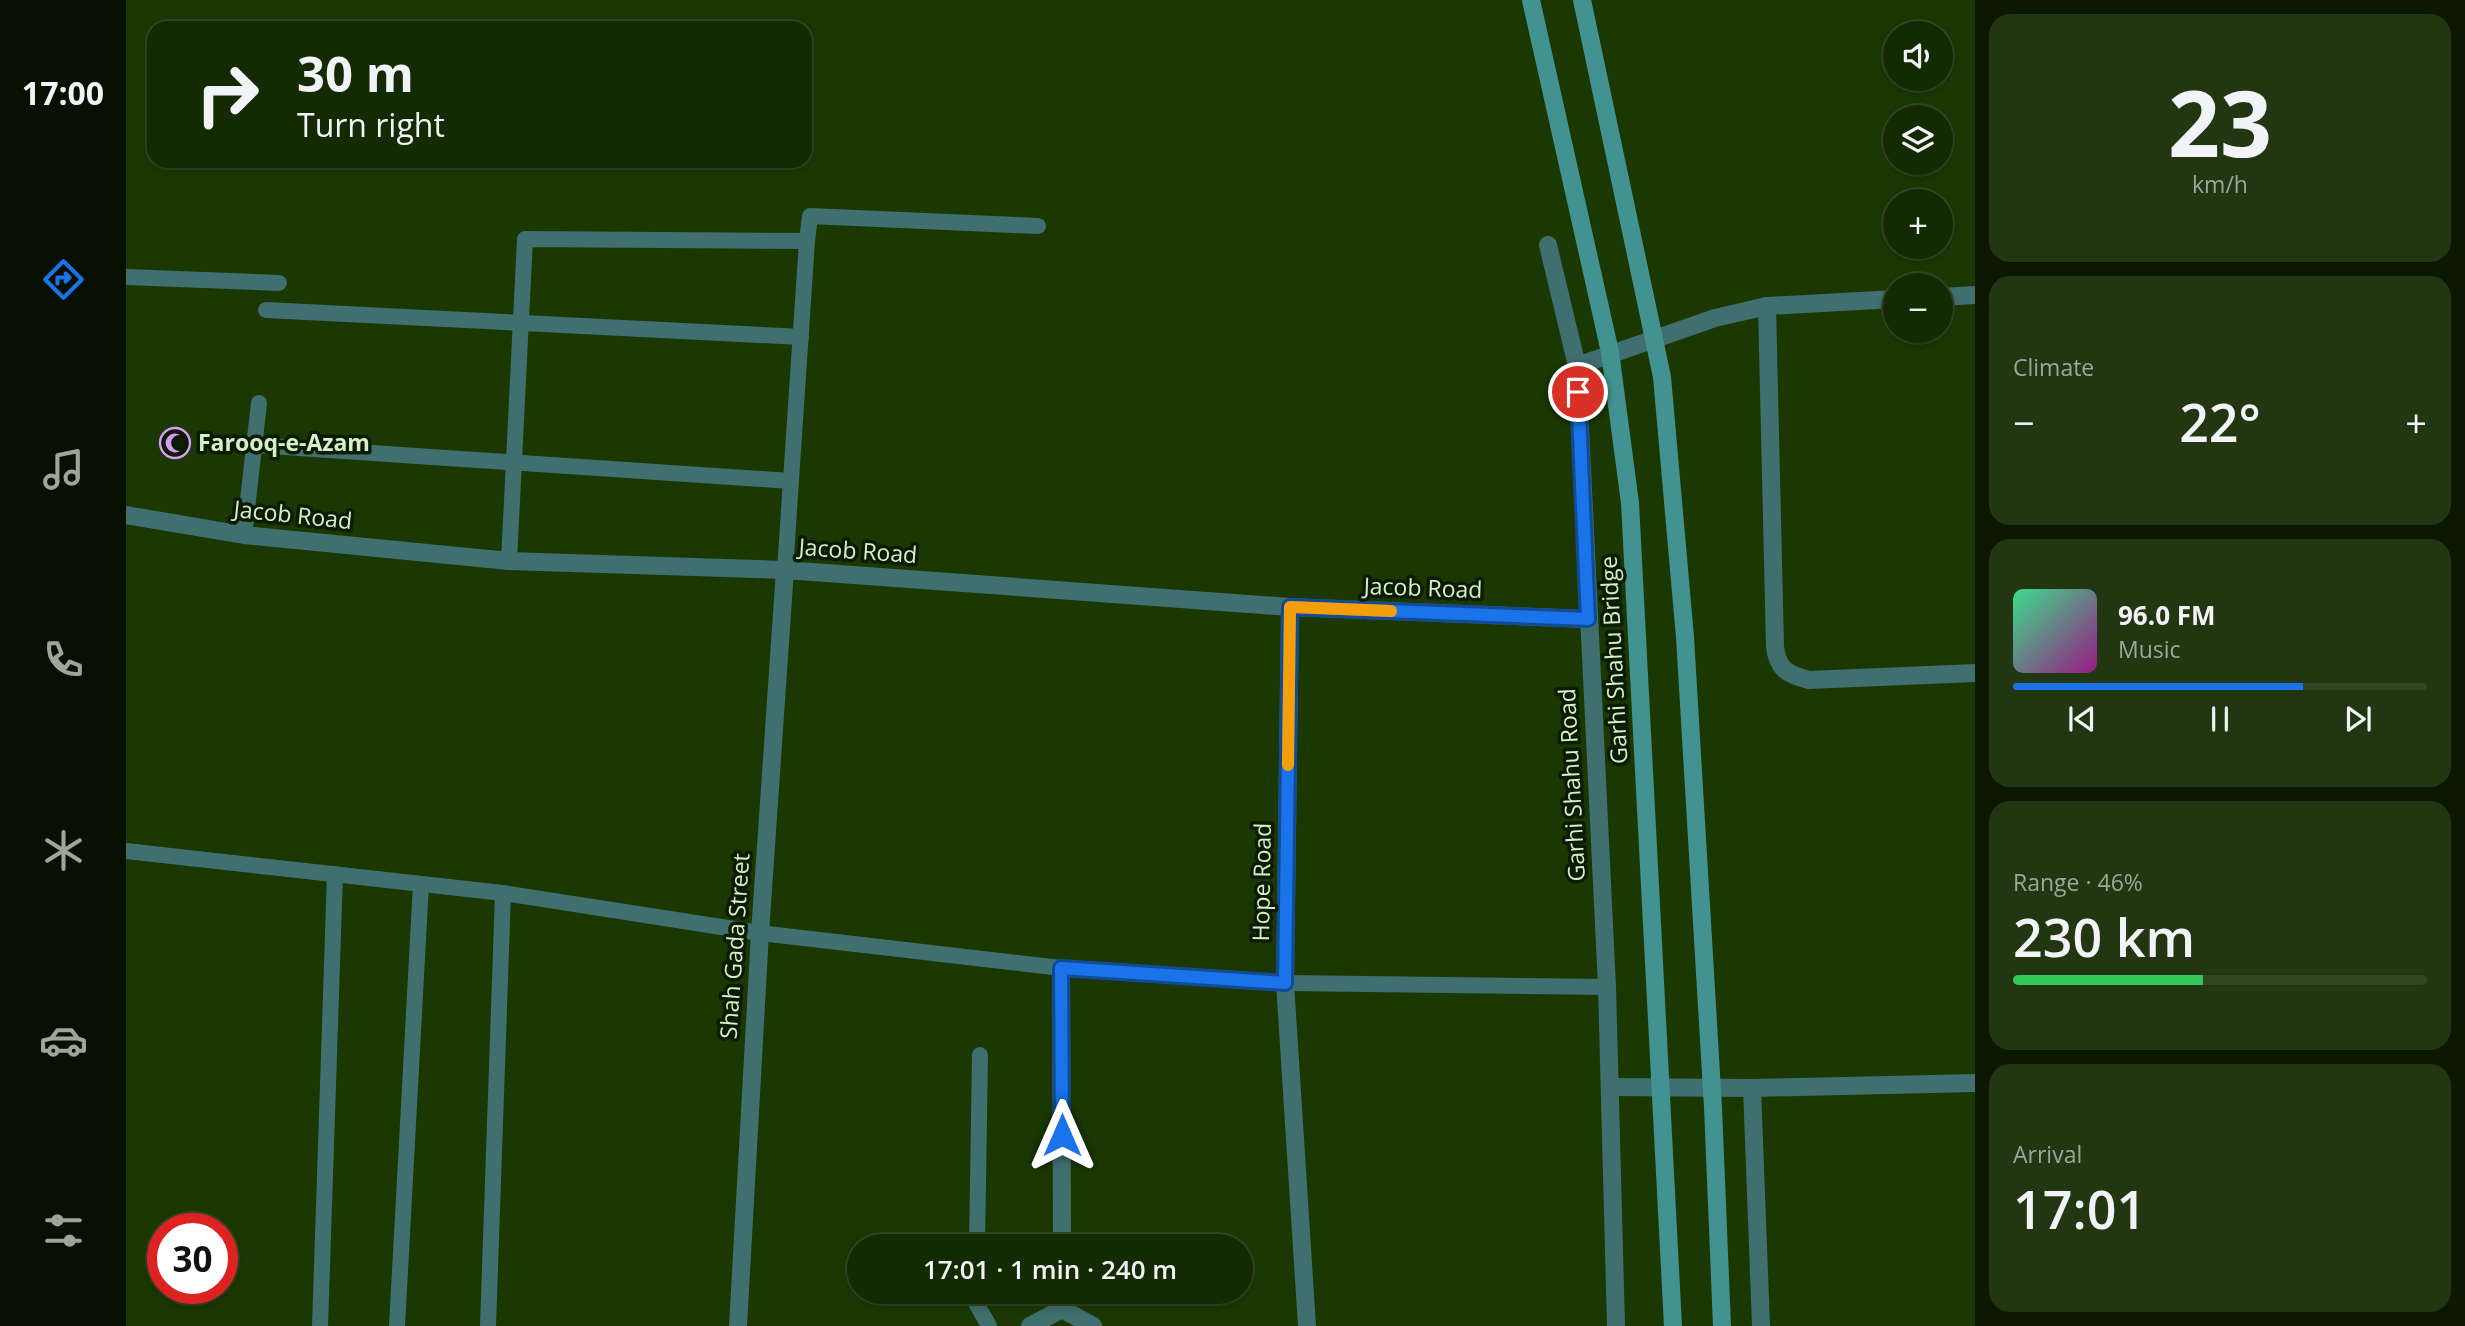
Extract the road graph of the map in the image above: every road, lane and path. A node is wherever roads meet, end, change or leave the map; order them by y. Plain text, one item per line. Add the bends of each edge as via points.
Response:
1 (1531, 0) edge
2 (1582, 0) edge
3 (1038, 226) dead end
4 (807, 241) junction
5 (1548, 245) dead end
6 (126, 277) edge
7 (279, 283) dead end
8 (1975, 295) edge
9 (1953, 296) edge
10 (1883, 300) edge
11 (1767, 306) junction
12 (266, 310) dead end
13 (522, 323) junction
14 (801, 337) junction
15 (1577, 366) junction
16 (260, 402) dead end
17 (254, 445) junction
18 (514, 463) junction
19 (791, 481) junction
20 (126, 515) edge
21 (244, 535) junction
22 (509, 561) junction
23 (785, 570) junction
24 (1290, 607) junction
25 (1588, 619) junction
26 (1975, 673) edge
27 (126, 850) edge
28 (335, 874) junction
29 (421, 884) junction
30 (503, 893) junction
31 (760, 933) junction
32 (1061, 968) junction
33 (1285, 983) junction
34 (1607, 987) junction
35 (980, 1055) dead end
36 (1975, 1083) edge
37 (1610, 1087) junction
38 (1752, 1088) junction
39 (977, 1234) edge
40 (1062, 1234) edge
41 (977, 1304) edge
42 (1057, 1304) edge
43 (1067, 1304) edge
44 (320, 1326) edge
45 (397, 1326) edge
46 (488, 1326) edge
47 (738, 1326) edge
48 (989, 1326) edge
49 (1030, 1326) edge
50 (1093, 1326) edge
51 (1307, 1326) edge
52 (1616, 1326) edge
53 (1673, 1326) edge
54 (1722, 1326) edge
55 (1761, 1326) edge

1 - 53 main road, Garhi Shahu Bridge, bridge via 1610,352 1630,503
2 - 54 main road, bridge via 1662,377 1685,637
3 - 4 lane via 810,216
4 - 13 lane via 525,239
4 - 14 lane
5 - 15 street, Garhi Shahu Road
6 - 7 lane
8 - 9 street
10 - 11 street
11 - 15 street via 1714,318
11 - 26 street via 1775,646 1782,669 1809,680
12 - 13 lane
13 - 14 lane
13 - 18 lane
14 - 19 lane
15 - 25 street, Garhi Shahu Road
16 - 17 lane
17 - 18 lane
17 - 21 lane
18 - 19 lane
18 - 22 lane
19 - 23 lane
20 - 21 street, Jacob Road
21 - 22 street, Jacob Road
22 - 23 street, Jacob Road
23 - 24 street, Jacob Road
23 - 31 street, Shah Gada Street
24 - 25 street, Jacob Road
24 - 33 street, Hope Road
25 - 34 street, Garhi Shahu Road
27 - 28 lane
28 - 29 lane
28 - 44 lane
29 - 30 lane
29 - 45 lane
30 - 31 lane
30 - 46 lane
31 - 32 lane
31 - 47 street, Shah Gada Street
32 - 33 lane
32 - 40 street
33 - 34 lane
33 - 51 street, Hope Road
34 - 37 street, Garhi Shahu Road
35 - 39 lane
36 - 38 street
37 - 38 street
37 - 52 street, Garhi Shahu Road
38 - 55 street
41 - 48 lane
42 - 49 street
43 - 50 street

